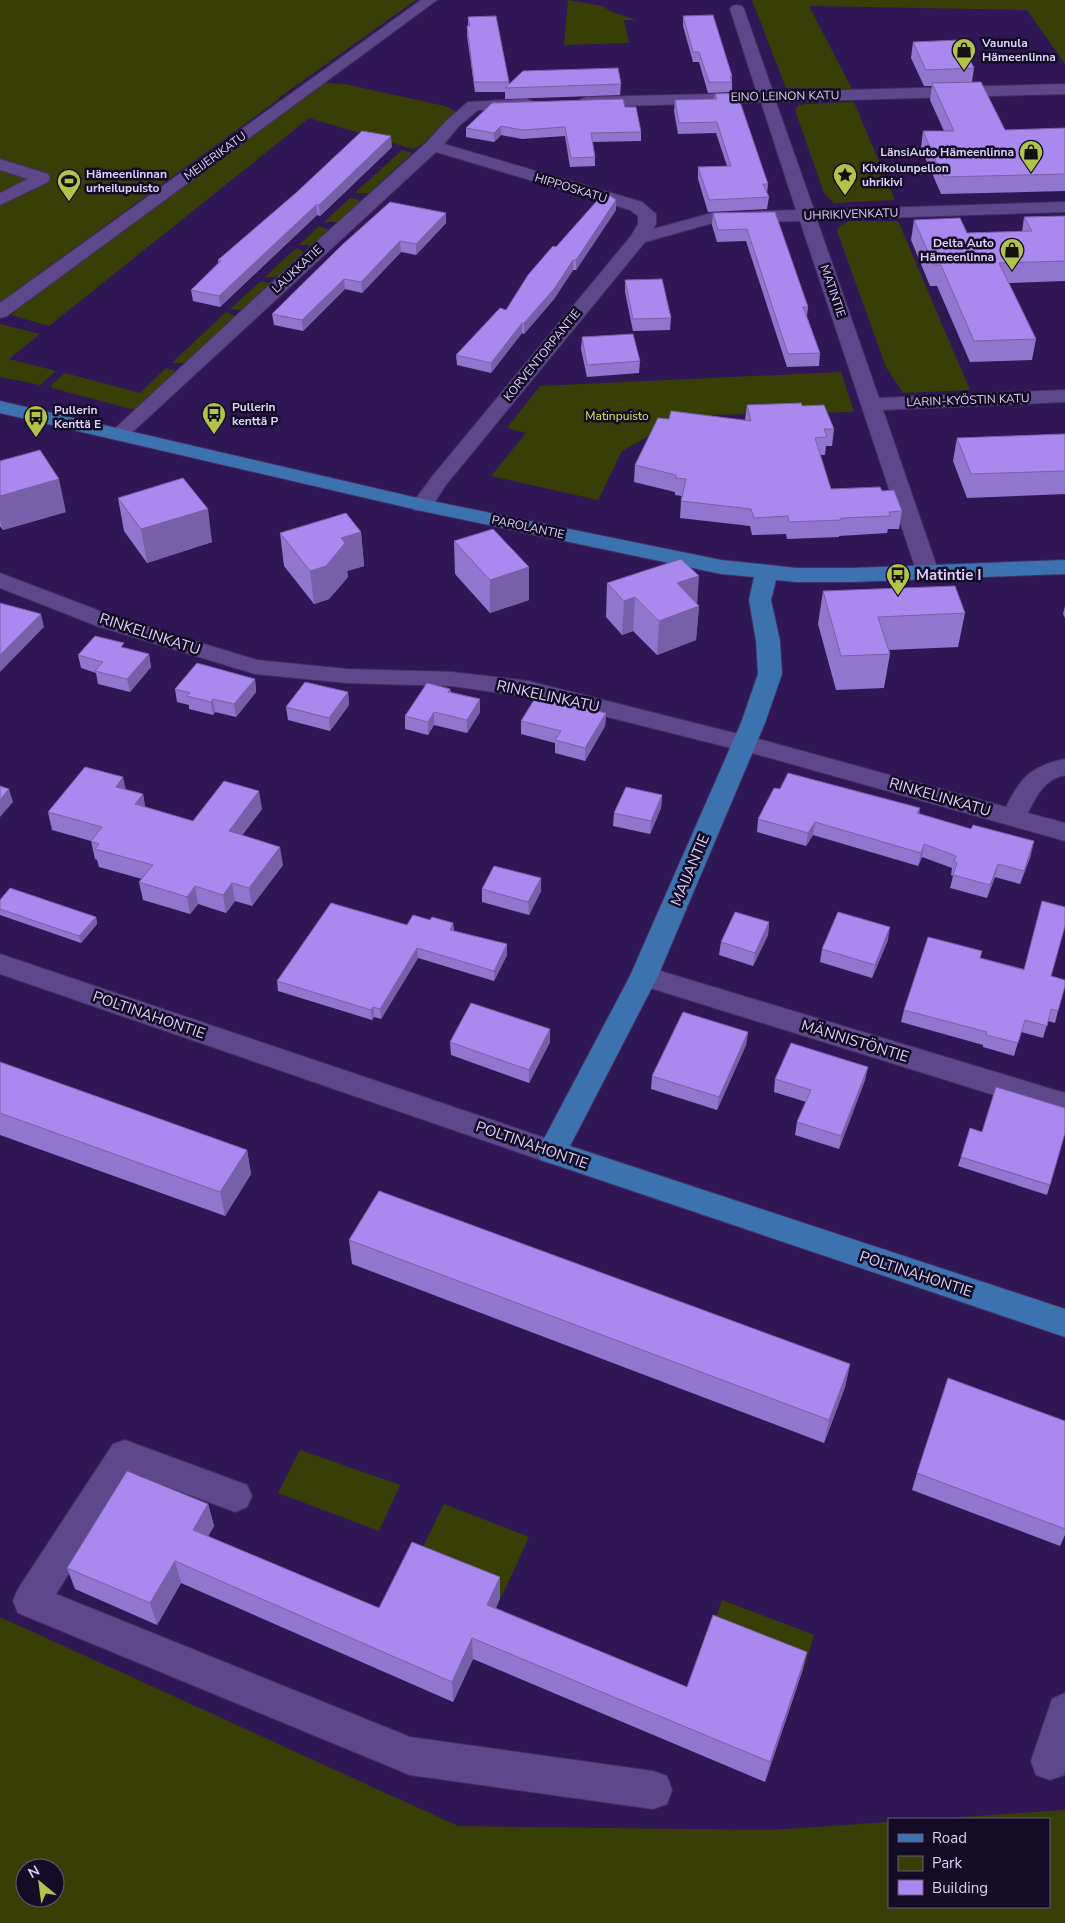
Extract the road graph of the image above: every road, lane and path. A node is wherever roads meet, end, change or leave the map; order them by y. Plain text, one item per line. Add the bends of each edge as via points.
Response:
1 (430, 0) edge
2 (737, 9) dead end
3 (1065, 89) edge
4 (911, 93) junction
5 (767, 97) junction
6 (575, 102) edge
7 (546, 103) edge
8 (920, 110) dead end
9 (433, 146) junction
10 (0, 164) edge
11 (0, 200) edge
12 (636, 206) junction
13 (1065, 207) edge
14 (808, 215) junction
15 (712, 218) junction
16 (639, 238) junction
17 (0, 312) edge
18 (1065, 396) edge
19 (872, 404) junction
20 (0, 407) edge
21 (119, 434) junction
22 (422, 505) junction
23 (1065, 568) edge
24 (766, 573) junction
25 (928, 573) junction
26 (0, 580) edge
27 (744, 743) junction
28 (1065, 766) edge
29 (1013, 818) junction
30 (1065, 832) edge
31 (0, 964) edge
32 (644, 976) junction
33 (1065, 1105) edge
34 (552, 1152) junction
35 (1065, 1323) edge
36 (235, 1496) dead end
37 (1065, 1712) edge
38 (1050, 1762) dead end
39 (654, 1790) dead end

1 - 17 street, MEIJERIKATU
2 - 5 street, MATINTIE
3 - 4 street, EINO LEINON KATU
4 - 5 street, EINO LEINON KATU
4 - 8 street
5 - 6 street, EINO LEINON KATU
5 - 14 street, MATINTIE
7 - 9 street, LAUKKATIE via 474,105
9 - 12 street, HIPPOSKATU
9 - 21 street, LAUKKATIE
10 - 11 street via 42,178
12 - 15 street, HIPPOSKATU via 664,213
12 - 16 street, KORVENTORPANTIE via 647,214 647,224
13 - 14 street, UHRIKIVENKATU
14 - 15 street, UHRIKIVENKATU
14 - 19 street, MATINTIE
15 - 16 street, UHRIKIVENKATU
16 - 22 street, KORVENTORPANTIE
18 - 19 street, LARIN-KYÖSTIN KATU
19 - 25 street, MATINTIE
20 - 21 main road, PAROLANTIE
21 - 22 main road, PAROLANTIE
22 - 24 main road, PAROLANTIE via 721,568
23 - 25 main road, PAROLANTIE
24 - 25 main road, PAROLANTIE
24 - 27 main road, MAIJANTIE via 760,600 770,674
26 - 27 street, RINKELINKATU via 106,621 255,667 346,676 452,679 528,689
27 - 29 street, RINKELINKATU
27 - 32 main road, MAIJANTIE
28 - 29 street via 1052,768 1030,785
29 - 30 street, RINKELINKATU
31 - 34 street, POLTINAHONTIE
32 - 33 street, MÄNNISTÖNTIE
32 - 34 main road, MAIJANTIE
34 - 35 main road, POLTINAHONTIE
36 - 39 street via 125,1455 31,1601 410,1756
37 - 38 street

